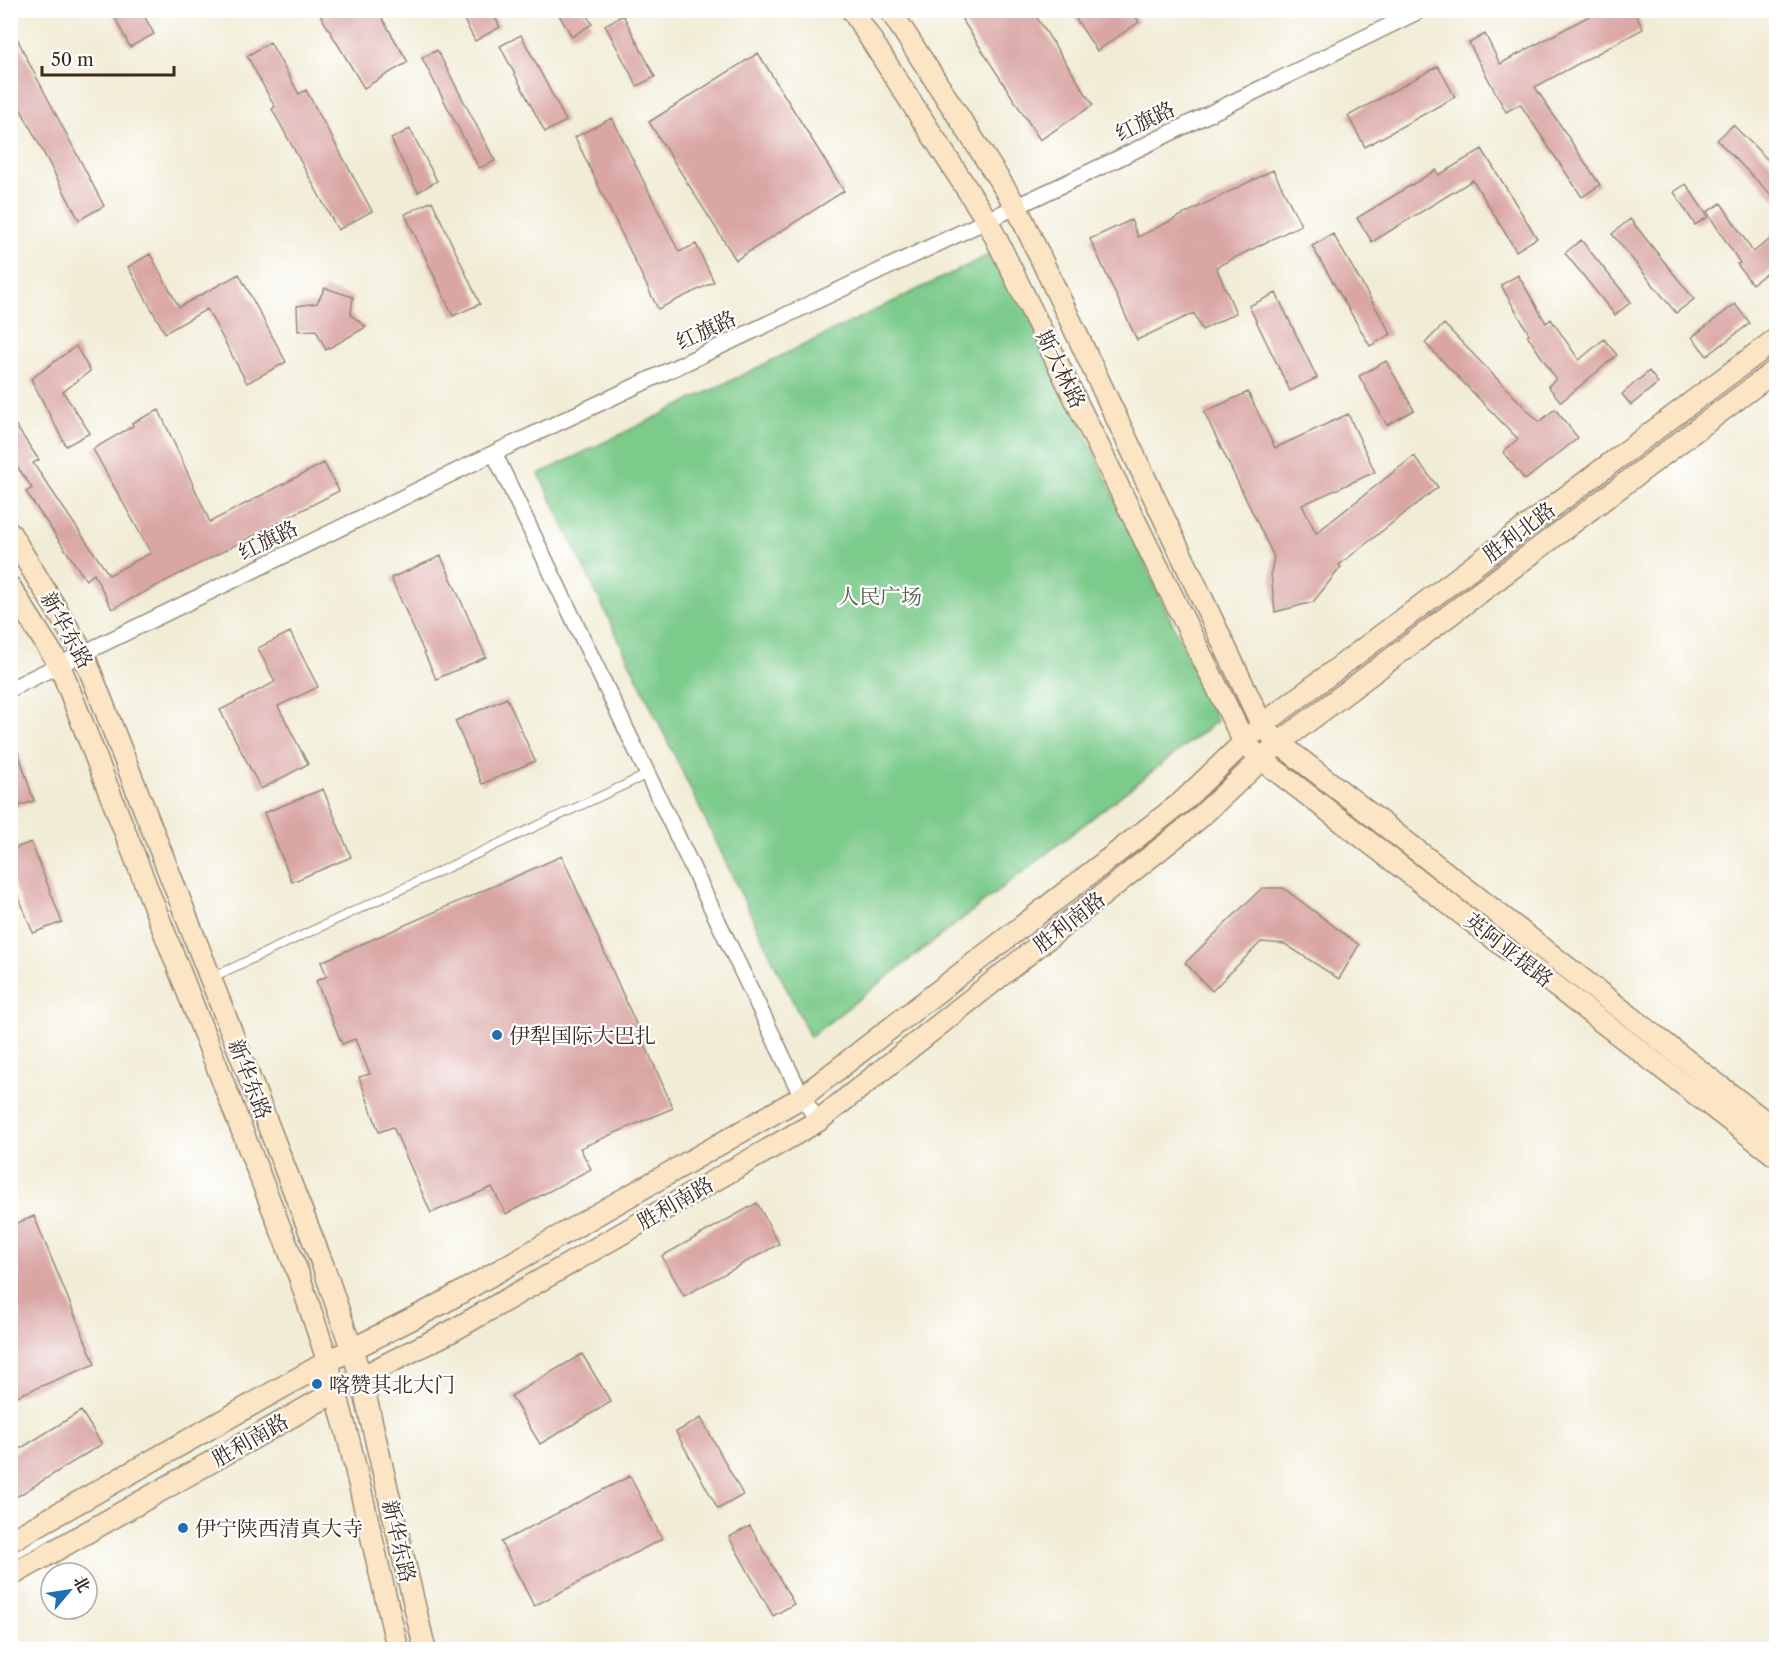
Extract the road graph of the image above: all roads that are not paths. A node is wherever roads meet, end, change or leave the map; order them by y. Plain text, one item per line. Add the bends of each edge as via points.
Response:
1 (852, 10) edge
2 (890, 10) edge
3 (1421, 10) edge
4 (1017, 206) junction
5 (987, 220) junction
6 (1776, 339) edge
7 (1776, 370) edge
8 (494, 453) junction
9 (10, 533) edge
10 (10, 587) edge
11 (83, 653) junction
12 (60, 666) junction
13 (10, 689) edge
14 (1262, 725) junction
15 (1244, 742) junction
16 (1279, 743) junction
17 (1261, 759) junction
18 (646, 775) junction
19 (211, 978) junction
20 (801, 1097) junction
21 (818, 1121) junction
22 (1776, 1130) edge
23 (1776, 1156) edge
24 (351, 1348) junction
25 (327, 1362) junction
26 (361, 1377) junction
27 (336, 1392) junction
28 (10, 1541) edge
29 (10, 1576) edge
30 (398, 1650) edge
31 (425, 1650) edge

1 - 5 main road, 斯大林路
2 - 4 main road, 斯大林路
3 - 4 street, 红旗路
4 - 5 street, 红旗路
4 - 14 main road, 斯大林路
5 - 8 street, 红旗路
5 - 15 main road, 斯大林路
6 - 14 main road, 胜利北路
7 - 16 main road, 胜利北路
8 - 11 street, 红旗路
8 - 18 street
9 - 11 main road, 新华东路
10 - 12 main road, 新华东路
11 - 12 street, 红旗路
11 - 19 main road, 新华东路
12 - 13 street, 红旗路
12 - 25 main road, 新华东路 via 299,1276
14 - 15 main road, 胜利南路
14 - 16 main road, 英阿亚提路
15 - 17 main road, 英阿亚提路
15 - 20 main road, 胜利南路 via 1182,802
16 - 17 main road, 胜利南路
16 - 22 main road, 英阿亚提路
17 - 21 main road, 胜利南路 via 1198,819
17 - 23 main road, 英阿亚提路
18 - 19 lane
18 - 20 street
19 - 24 main road, 新华东路 via 324,1268
20 - 21 street
20 - 24 main road, 胜利南路 via 439,1305
21 - 26 main road, 胜利南路 via 463,1325
24 - 25 main road, 胜利南路
24 - 26 main road, 新华东路
25 - 27 main road, 新华东路
25 - 28 main road, 胜利南路
26 - 27 main road, 胜利南路
26 - 31 main road, 新华东路
27 - 29 main road, 胜利南路
27 - 30 main road, 新华东路

